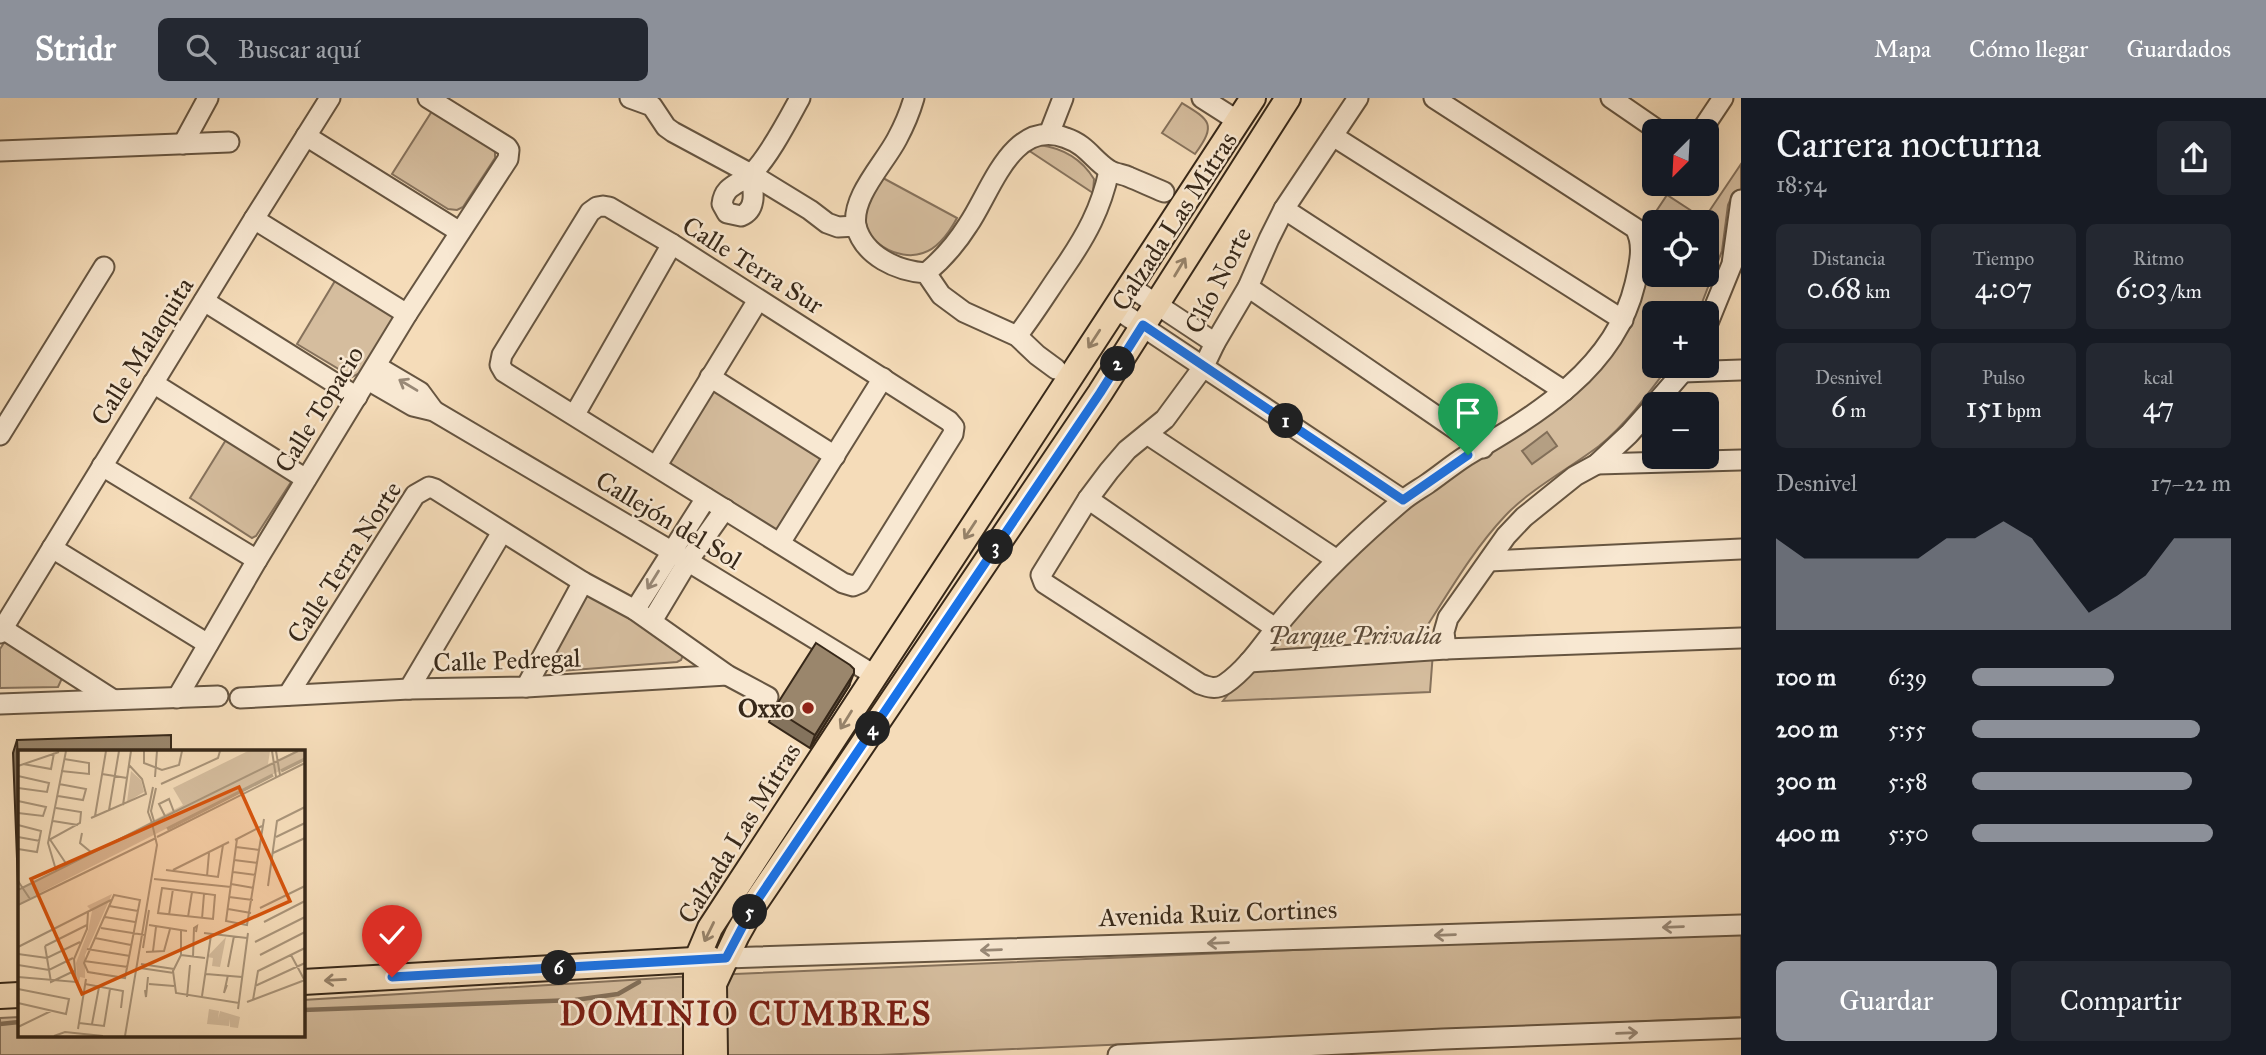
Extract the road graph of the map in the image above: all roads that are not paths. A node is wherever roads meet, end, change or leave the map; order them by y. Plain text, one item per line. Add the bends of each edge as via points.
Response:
1 (208, 98) edge
2 (330, 98) edge
3 (428, 98) edge
4 (630, 98) edge
5 (800, 98) edge
6 (915, 98) edge
7 (1063, 98) edge
8 (1202, 98) edge
9 (1253, 98) edge
10 (1288, 98) edge
11 (1358, 98) edge
12 (1434, 98) edge
13 (1611, 98) edge
14 (1723, 98) edge
15 (658, 102) edge
16 (1642, 119) edge
17 (1709, 119) edge
18 (1238, 121) junction
19 (1049, 134) junction
20 (306, 135) junction
21 (1333, 136) junction
22 (229, 142) dead end
23 (183, 144) junction
24 (0, 151) edge
25 (1109, 170) junction
26 (751, 174) junction
27 (1164, 192) dead end
28 (1740, 202) edge
29 (1284, 209) junction
30 (254, 219) junction
31 (856, 226) junction
32 (460, 232) junction
33 (672, 244) junction
34 (104, 267) dead end
35 (926, 273) junction
36 (1734, 280) edge
37 (1129, 286) junction
38 (1248, 287) junction
39 (758, 300) junction
40 (204, 301) junction
41 (1157, 304) junction
42 (1719, 306) edge
43 (1115, 307) junction
44 (407, 314) junction
45 (1623, 320) junction
46 (1143, 325) junction
47 (1017, 335) junction
48 (1215, 343) junction
49 (1204, 366) junction
50 (1056, 369) dead end
51 (1719, 370) edge
52 (1741, 370) edge
53 (372, 373) junction
54 (710, 377) junction
55 (883, 378) junction
56 (1678, 378) edge
57 (153, 383) junction
58 (1564, 391) junction
59 (1666, 392) edge
60 (357, 397) junction
61 (575, 414) junction
62 (1642, 419) edge
63 (1147, 434) junction
64 (0, 435) edge
65 (1483, 447) junction
66 (835, 456) junction
67 (1741, 460) edge
68 (1597, 464) junction
69 (657, 465) junction
70 (102, 466) junction
71 (306, 479) junction
72 (706, 498) junction
73 (1088, 499) junction
74 (1403, 500) junction
75 (725, 509) junction
76 (502, 532) junction
77 (780, 543) junction
78 (52, 548) junction
79 (1741, 549) edge
80 (680, 556) junction
81 (257, 560) junction
82 (1337, 560) junction
83 (1489, 561) junction
84 (583, 582) junction
85 (635, 610) junction
86 (652, 621) junction
87 (1275, 628) junction
88 (1, 631) edge
89 (1741, 638) edge
90 (208, 644) junction
91 (1446, 649) junction
92 (1249, 662) junction
93 (727, 675) junction
94 (876, 676) junction
95 (526, 687) junction
96 (409, 689) junction
97 (288, 695) junction
98 (218, 696) dead end
99 (768, 697) dead end
100 (177, 698) junction
101 (240, 698) dead end
102 (112, 699) junction
103 (0, 704) edge
104 (1741, 925) edge
105 (726, 958) junction
106 (696, 961) junction
107 (304, 982) edge
108 (18, 995) edge
109 (0, 996) edge
110 (1741, 1028) edge
111 (1545, 1036) junction
112 (1443, 1040) junction
113 (1390, 1049) edge
114 (1234, 1052) edge
115 (1161, 1054) edge
116 (696, 1055) edge
117 (715, 1055) edge
118 (1118, 1055) edge
119 (1458, 1055) edge
120 (1525, 1055) edge

1 - 23 street
2 - 20 street, Calle Malaquita
3 - 32 street, Calle Topacio via 509,150 505,166
4 - 15 street
5 - 26 street
6 - 31 street via 898,139 860,197
7 - 19 street
8 - 18 street
9 - 18 main road, Calzada Las Mitras
41 -> 10 main road, Calzada Las Mitras
11 - 21 street, Clío Norte
12 - 45 street via 1628,221 1639,235 1641,253
13 - 16 street
14 - 17 street
15 - 26 street via 666,127
18 - 37 main road, Calzada Las Mitras
19 - 25 street via 1078,143
19 - 35 street via 1033,136 1017,147 949,254
20 - 30 street, Calle Malaquita
20 - 32 street
21 - 29 street, Clío Norte
21 - 45 street
22 - 23 street
23 - 24 street
25 - 27 street
25 - 47 street via 1086,236
26 - 31 street via 827,223
28 - 36 street
29 - 38 street, Clío Norte
29 - 58 street
30 - 40 street, Calle Malaquita
30 - 44 street
31 - 35 street via 882,261
32 - 44 street, Calle Topacio
33 - 39 street, Calle Terra Sur
33 - 61 street
33 - 61 street, Calle Terra Sur via 609,207 593,209 502,355 503,372
34 - 64 street
35 - 47 street via 941,295 964,312
36 - 42 street
37 - 41 street
37 - 43 main road, Calzada Las Mitras
38 - 48 street, Clío Norte
38 - 65 street
39 - 54 street
39 - 55 street, Calle Terra Sur
40 - 57 street, Calle Malaquita
40 - 60 street
41 - 46 main road, Calzada Las Mitras
41 - 48 street
43 - 46 street
43 -> 94 main road, Calzada Las Mitras
44 - 53 street, Calle Topacio
45 - 58 street via 1602,352
46 - 49 street
46 - 105 main road, Calzada Las Mitras via 754,905
47 - 50 street
48 - 49 street, Clío Norte
49 - 63 street, Clío Norte via 1165,419
49 - 74 street
51 - 52 street
53 - 60 street, Calle Topacio
53 - 80 street, Callejón del Sol via 413,406 434,411
54 - 66 street
54 - 69 street
55 - 66 street
55 - 77 street, Calle Terra Sur via 952,424 954,431 946,446 857,585 843,583
56 - 59 street
57 - 70 street, Calle Malaquita
57 - 71 street
58 - 65 street
60 - 71 street, Calle Topacio
61 - 69 street, Calle Terra Sur
62 - 68 street
63 - 73 street, Clío Norte via 1127,450
63 - 82 street
65 - 74 street
66 - 77 street
67 - 68 street
68 - 83 street via 1524,517
69 - 72 street, Calle Terra Sur
70 - 78 street, Calle Malaquita
70 - 81 street
71 - 81 street, Calle Topacio
72 - 75 street, Calle Terra Sur
72 - 80 street
73 - 87 street
73 - 92 street, Clío Norte via 1042,573 1044,583 1200,684 1224,685
74 - 82 street
75 - 77 street, Calle Terra Sur
75 - 80 street
76 - 84 street, Calle Terra Norte
76 - 96 street
76 - 97 street, Calle Terra Norte via 435,489 418,491
78 - 88 street, Calle Malaquita
78 - 90 street
79 - 83 street
80 -> 85 street
80 - 86 street
80 - 94 street, Callejón del Sol
81 - 90 street, Calle Topacio
82 - 87 street
83 - 91 street via 1448,618
84 - 85 street, Calle Terra Norte
84 - 95 street
85 - 86 street, Calle Terra Norte
86 - 93 street, Calle Terra Norte
87 - 92 street
88 - 102 street
89 - 91 street
90 - 100 street, Calle Topacio
91 - 92 street
93 - 95 street, Calle Pedregal
93 - 99 street, Calle Terra Norte
94 -> 106 main road, Calzada Las Mitras via 710,928
95 - 96 street, Calle Pedregal
96 - 97 street, Calle Pedregal
97 - 101 street, Calle Pedregal
98 - 100 street
100 - 102 street
102 - 103 street
104 -> 105 street, Avenida Ruiz Cortines
105 - 106 main road, Avenida Ruiz Cortines
105 - 117 main road, Calzada Las Mitras via 714,984
106 -> 107 main road, Avenida Ruiz Cortines
106 - 116 main road, Calzada Las Mitras
108 - 109 main road
111 -> 110 street
111 - 112 street
111 - 120 street
112 - 113 street
112 - 119 street
113 - 114 street
114 - 115 street
115 - 118 street

